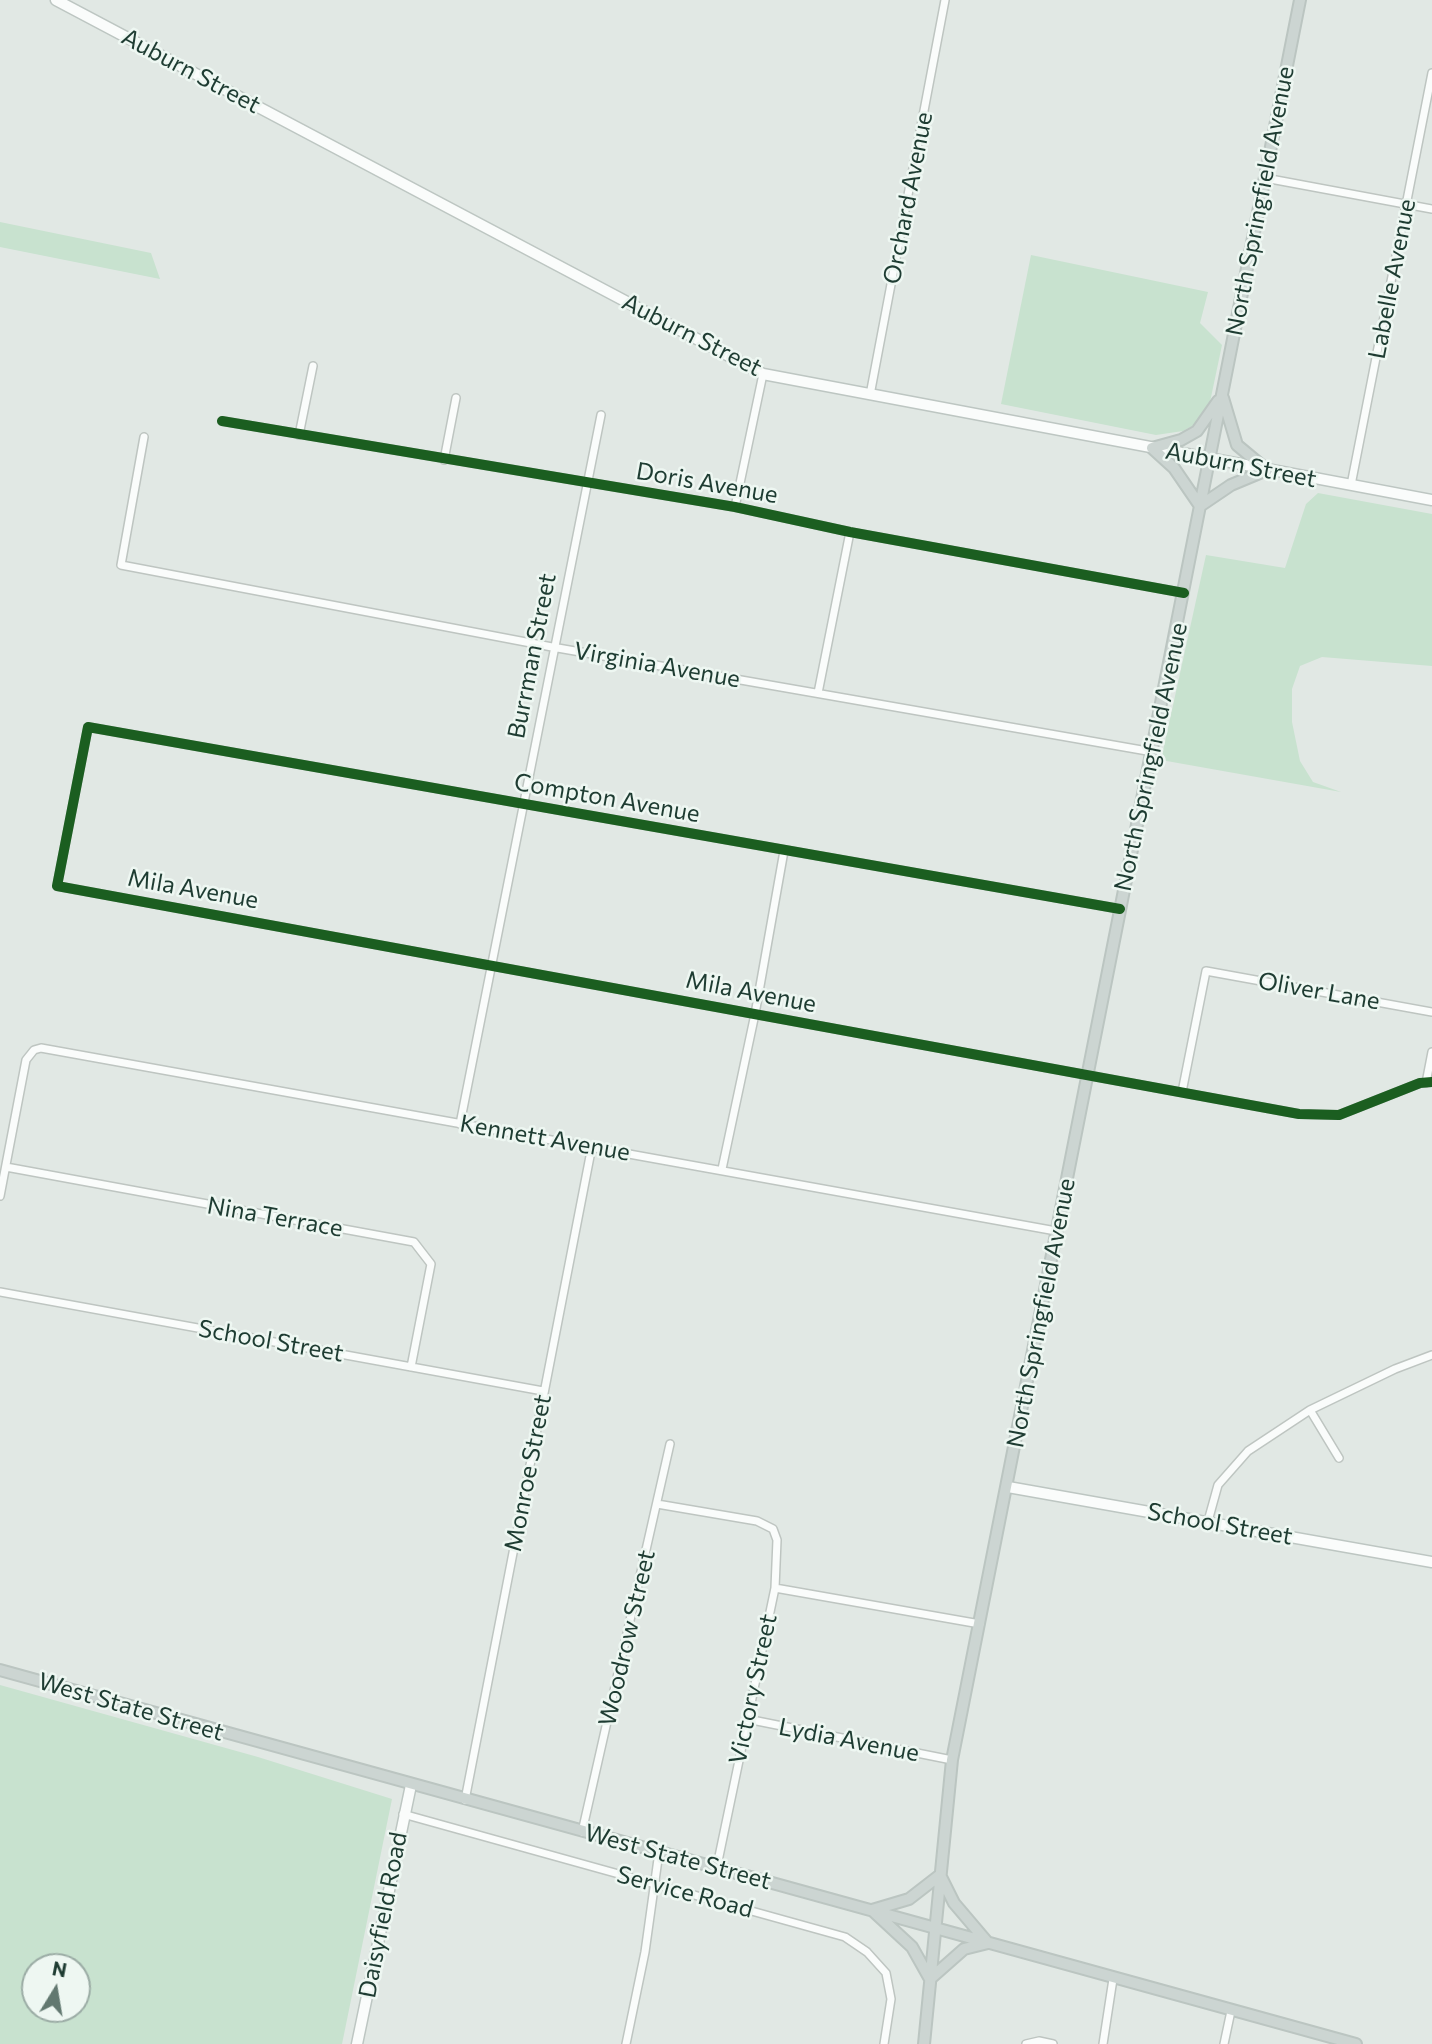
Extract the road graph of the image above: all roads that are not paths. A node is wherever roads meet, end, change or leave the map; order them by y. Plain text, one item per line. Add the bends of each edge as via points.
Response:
1 (56, 0) edge
2 (945, 0) edge
3 (1300, 0) edge
4 (1432, 73) edge
5 (1265, 178) junction
6 (1407, 205) junction
7 (1432, 209) edge
8 (313, 366) dead end
9 (764, 374) junction
10 (870, 395) junction
11 (1222, 395) junction
12 (456, 398) dead end
13 (601, 415) dead end
14 (222, 421) dead end
15 (299, 435) junction
16 (144, 437) dead end
17 (1152, 448) junction
18 (1209, 459) junction
19 (444, 460) junction
20 (1267, 470) junction
21 (588, 484) junction
22 (1351, 485) junction
23 (1432, 500) edge
24 (1200, 506) junction
25 (735, 507) junction
26 (850, 532) junction
27 (1184, 593) junction
28 (552, 647) junction
29 (818, 693) junction
30 (1153, 752) junction
31 (526, 804) junction
32 (784, 851) junction
33 (57, 886) joint
34 (1120, 909) junction
35 (492, 964) junction
36 (1432, 1012) edge
37 (755, 1014) junction
38 (1432, 1052) edge
39 (1090, 1075) junction
40 (1429, 1082) edge
41 (1182, 1092) junction
42 (460, 1124) junction
43 (592, 1146) junction
44 (6, 1167) junction
45 (722, 1169) junction
46 (0, 1196) edge
47 (1056, 1231) junction
48 (0, 1292) edge
49 (1432, 1355) edge
50 (411, 1367) junction
51 (543, 1391) junction
52 (1310, 1409) junction
53 (670, 1444) dead end
54 (1339, 1458) dead end
55 (1008, 1487) junction
56 (657, 1504) junction
57 (1208, 1521) junction
58 (1432, 1562) edge
59 (775, 1588) junction
60 (980, 1624) junction
61 (0, 1670) edge
62 (747, 1720) junction
63 (952, 1760) junction
64 (411, 1785) junction
65 (465, 1800) junction
66 (403, 1814) junction
67 (582, 1832) junction
68 (659, 1852) junction
69 (717, 1866) junction
70 (940, 1875) junction
71 (657, 1884) junction
72 (872, 1910) junction
73 (934, 1928) junction
74 (988, 1943) junction
75 (930, 1979) junction
76 (1113, 1979) junction
77 (1231, 2011) junction
78 (357, 2044) edge
79 (626, 2044) edge
80 (884, 2044) edge
81 (924, 2044) edge
82 (1026, 2044) edge
83 (1053, 2044) edge
84 (1103, 2044) edge
85 (1224, 2044) edge
86 (1356, 2044) edge

1 - 9 main road, Auburn Street
2 - 10 street, Orchard Avenue
3 - 5 main road, North Springfield Avenue
4 - 6 street, Labelle Avenue
5 - 6 street
5 - 11 main road, North Springfield Avenue
6 - 7 street
6 - 22 street, Labelle Avenue
8 - 15 street
9 - 10 main road, Auburn Street
9 - 25 street
10 - 17 main road, Auburn Street
11 - 17 main road via 1197,431
11 - 18 main road, North Springfield Avenue
11 - 20 main road via 1237,445
12 - 19 street
13 - 21 street, Burrman Street
14 - 15 street, Doris Avenue
15 - 19 street, Doris Avenue
16 - 28 street, Virginia Avenue via 121,565
17 - 18 main road, Auburn Street
17 - 24 main road via 1174,468
18 - 20 main road, Auburn Street
18 - 24 main road, North Springfield Avenue
19 - 21 street, Doris Avenue
20 - 22 main road, Auburn Street
20 - 24 main road via 1231,485
21 - 25 street, Doris Avenue
21 - 28 street, Burrman Street
22 - 23 main road, Auburn Street
24 - 27 main road, North Springfield Avenue
25 - 26 street, Doris Avenue
26 - 27 street, Doris Avenue
26 - 29 street
27 - 30 main road, North Springfield Avenue
28 - 29 street, Virginia Avenue
28 - 31 street, Burrman Street
29 - 30 street, Virginia Avenue
30 - 34 main road, North Springfield Avenue
31 - 32 street, Compton Avenue
31 - 33 street, Compton Avenue via 88,727
31 - 35 street, Burrman Street
32 - 34 street, Compton Avenue
32 - 37 street
33 - 35 street, Mila Avenue
34 - 39 main road, North Springfield Avenue
35 - 37 street, Mila Avenue
35 - 42 street, Burrman Street
36 - 41 street, Oliver Lane via 1206,971
37 - 39 street, Mila Avenue
37 - 45 street
38 - 40 street
39 - 41 street, Mila Avenue
39 - 47 main road, North Springfield Avenue
40 - 41 street, Mila Avenue via 1339,1115 1299,1114
42 - 43 street, Kennett Avenue
42 - 44 street, Kennett Avenue via 52,1049 34,1050 26,1060
43 - 45 street, Kennett Avenue
43 - 51 street, Monroe Street
44 - 46 street
44 - 50 street, Nina Terrace via 414,1242 431,1265
45 - 47 street, Kennett Avenue
47 - 55 main road, North Springfield Avenue
48 - 50 street, School Street
49 - 52 street
50 - 51 street, School Street
51 - 65 street, Monroe Street
52 - 54 street
52 - 57 street via 1248,1451 1225,1474
53 - 56 street, Woodrow Street
55 - 57 main road, School Street
55 - 60 main road, North Springfield Avenue
56 - 59 street, Victory Street via 757,1521 773,1529 777,1540
56 - 67 street, Woodrow Street
57 - 58 main road, School Street
59 - 60 street
59 - 62 street, Victory Street
60 - 63 main road, North Springfield Avenue
61 - 64 main road, West State Street
62 - 63 street, Lydia Avenue
62 - 69 street, Victory Street
63 - 70 main road, North Springfield Avenue
64 - 65 main road, West State Street
64 - 66 main road, Daisyfield Road
65 - 67 main road, West State Street
66 - 71 street, Service Road
66 - 78 main road, Daisyfield Road
67 - 68 main road, West State Street
68 - 69 main road, West State Street
68 - 71 street
69 - 72 main road, West State Street
70 - 72 main road via 909,1899
70 - 73 main road, North Springfield Avenue
70 - 74 main road via 954,1903
71 - 79 street
71 - 80 street, Service Road via 845,1937 867,1952 886,1973 891,1999
72 - 73 main road, West State Street
72 - 75 main road via 912,1947
73 - 74 main road, West State Street
73 - 75 main road, North Springfield Avenue
74 - 75 main road via 964,1949
74 - 76 main road, West State Street
75 - 81 main road, North Springfield Avenue
76 - 77 main road, West State Street
76 - 84 street
77 - 85 street
77 - 86 main road, West State Street
82 - 83 street

